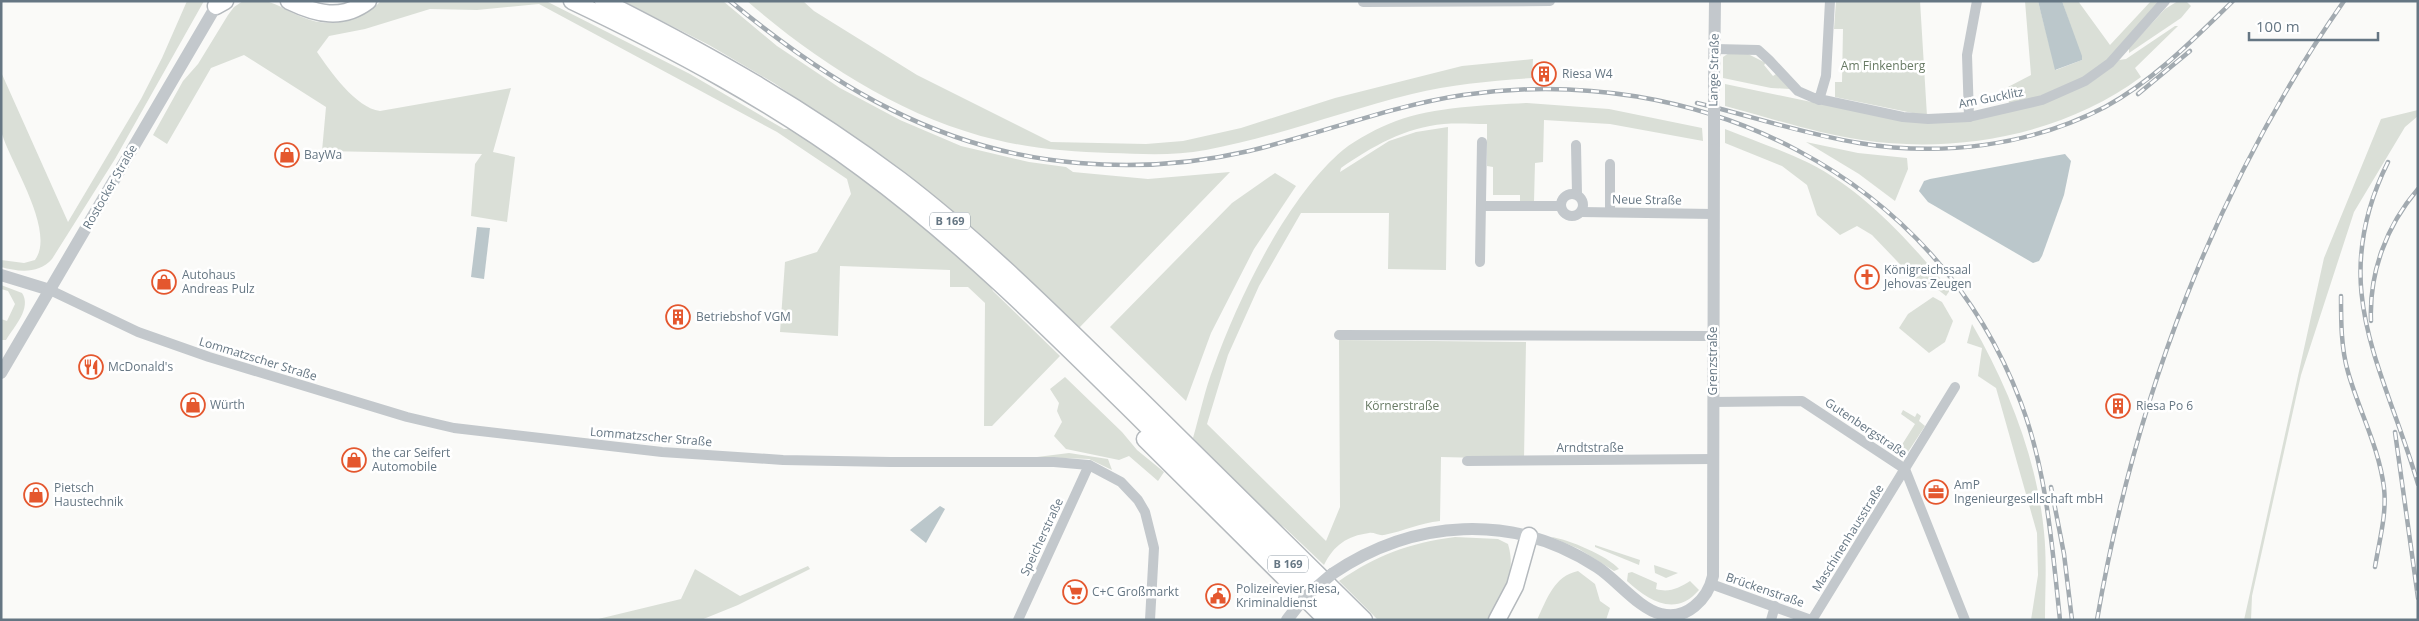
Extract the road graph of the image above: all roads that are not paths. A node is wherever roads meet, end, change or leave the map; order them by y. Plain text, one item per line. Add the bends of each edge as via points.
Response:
1 (289, 1) edge
2 (368, 1) edge
3 (572, 1) edge
4 (603, 1) edge
5 (1550, 1) edge
6 (1715, 1) edge
7 (1830, 1) edge
8 (1977, 1) edge
9 (2165, 1) edge
10 (1363, 2) edge
11 (220, 3) edge
12 (1715, 49) junction
13 (1819, 100) junction
14 (1968, 118) junction
15 (1714, 139) joint
16 (1482, 142) dead end
17 (1576, 145) dead end
18 (1610, 164) dead end
19 (1577, 194) junction
20 (1482, 206) junction
21 (1560, 206) junction
22 (1581, 212) junction
23 (1610, 212) junction
24 (1713, 214) junction
25 (1480, 262) dead end
26 (1, 275) edge
27 (50, 290) junction
28 (1339, 335) dead end
29 (1713, 336) junction
30 (1, 373) edge
31 (1955, 387) dead end
32 (1113, 392) junction
33 (1713, 402) junction
34 (1713, 459) junction
35 (1467, 461) dead end
36 (1089, 465) junction
37 (1905, 469) junction
38 (1529, 536) junction
39 (1711, 584) junction
40 (1304, 598) junction
41 (1775, 606) junction
42 (1018, 620) edge
43 (1150, 620) edge
44 (1288, 620) edge
45 (1326, 620) edge
46 (1345, 620) edge
47 (1364, 620) edge
48 (1497, 620) edge
49 (1771, 620) edge
50 (1812, 620) edge
51 (1965, 620) edge

1 - 2 highway via 328,15 353,9
3 - 32 highway, B 169 via 728,82 789,118 862,168 957,243
4 - 47 highway, B 169 via 693,46 788,102 901,181 966,234 1094,354
5 - 10 street
6 - 12 street, Lange Straße
7 - 13 street via 1826,76
8 - 14 street via 1967,44
9 - 14 street, Am Gucklitz via 2110,63 2085,81 2042,100
11 - 27 street, Rostocker Straße
12 - 13 street, Am Gucklitz via 1758,50 1798,91
12 - 15 street, Lange Straße, bridge
13 - 14 street, Am Gucklitz via 1903,117
15 - 24 street, Grenzstraße
16 - 20 street
17 - 19 street
18 - 23 street
19 - 21 street via 1564,196
19 - 22 street via 1582,200
20 - 21 street
20 - 25 street
21 - 22 street via 1570,216
22 - 23 street, Neue Straße
23 - 24 street, Neue Straße
24 - 29 street, Grenzstraße
26 - 27 street
27 - 30 street, Rostocker Straße
27 - 36 street, Lommatzscher Straße via 138,332 192,352 454,428 662,452 783,460
28 - 29 street
29 - 33 street, Grenzstraße
31 - 37 street, Maschinenhausstraße
32 - 40 highway via 1130,423
32 - 46 highway, B 169
33 - 34 street, Grenzstraße
33 - 37 street, Gutenbergstraße via 1802,402
34 - 35 street, Arndtstraße
34 - 39 street, Grenzstraße
36 - 42 street, Speicherstraße
36 - 43 street, Lommatzscher Straße via 1121,482 1145,512 1154,548
37 - 50 street, Maschinenhausstraße
37 - 51 street, Gutenbergstraße
38 - 39 street via 1581,557 1616,580 1644,605 1661,614 1680,613 1695,606 1704,598
38 - 40 street, bridge via 1476,528 1414,535 1375,548 1332,574
38 - 48 highway via 1515,586
39 - 41 street, Brückenstraße
40 - 44 street
40 - 45 highway
41 - 49 street
41 - 50 street, Brückenstraße

